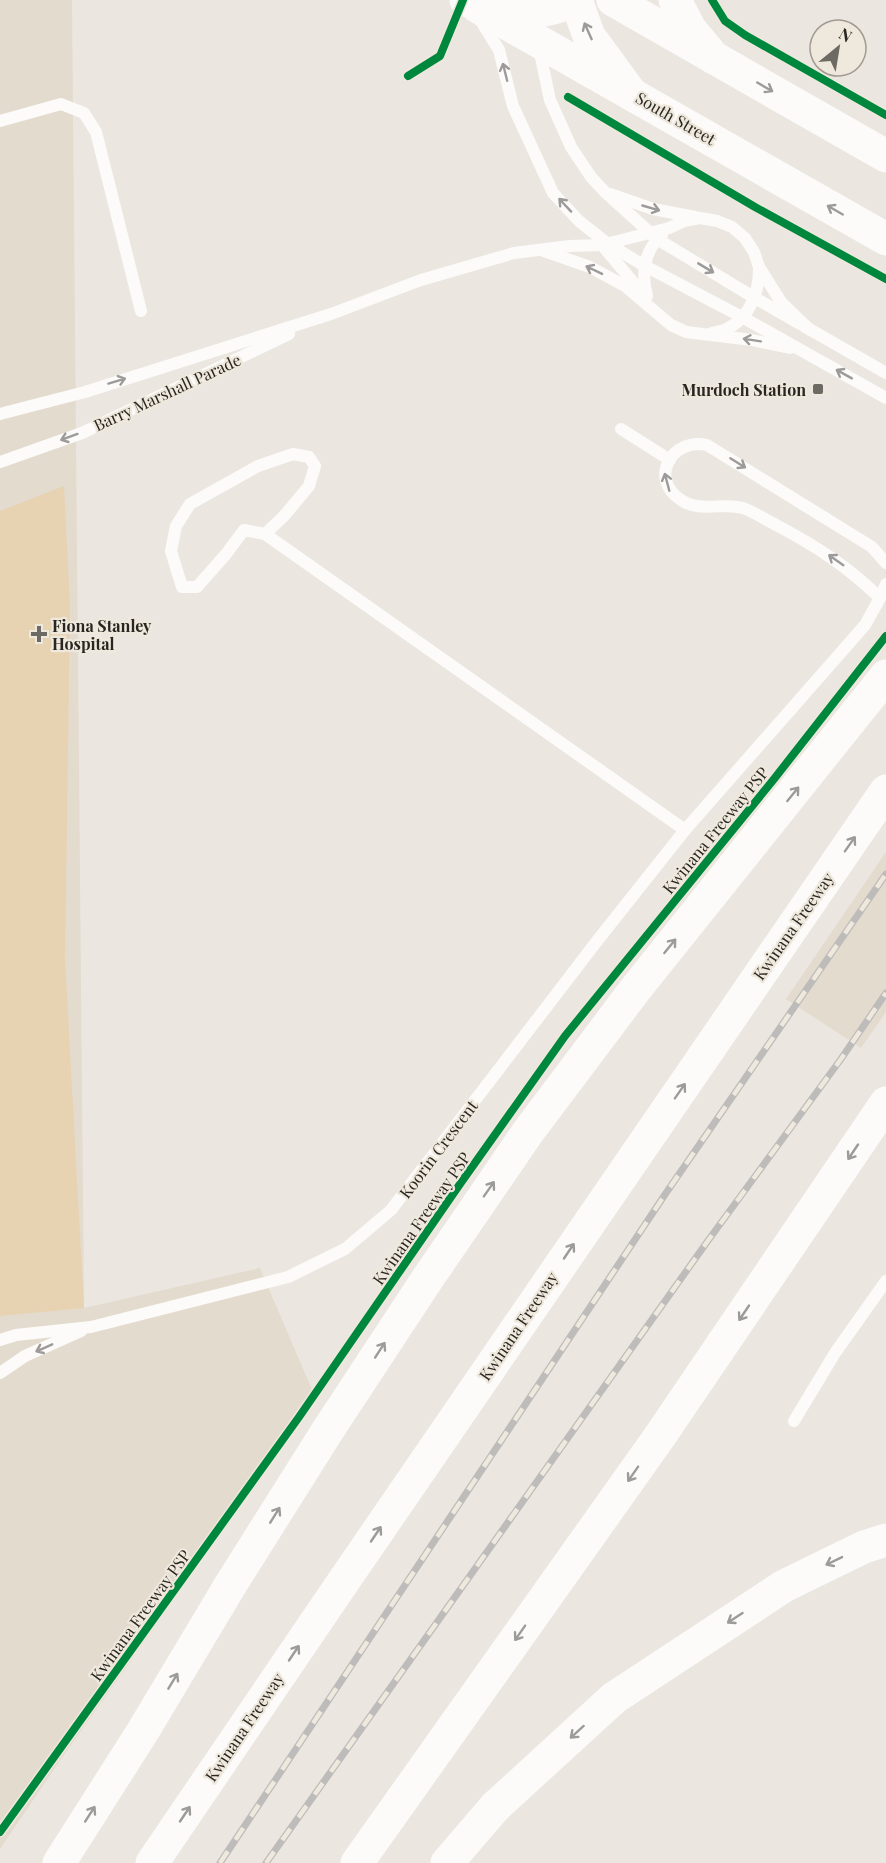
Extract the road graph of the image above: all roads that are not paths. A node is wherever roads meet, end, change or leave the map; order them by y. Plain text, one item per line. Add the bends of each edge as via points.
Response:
1 (465, 0) edge
2 (576, 0) edge
3 (613, 0) edge
4 (675, 0) edge
5 (531, 18) edge
6 (714, 58) junction
7 (630, 92) junction
8 (0, 121) edge
9 (886, 156) edge
10 (604, 192) junction
11 (700, 218) junction
12 (654, 236) junction
13 (886, 239) edge
14 (605, 244) junction
15 (540, 249) junction
16 (645, 266) junction
17 (759, 267) junction
18 (755, 298) junction
19 (649, 302) junction
20 (141, 311) dead end
21 (331, 314) junction
22 (658, 315) junction
23 (742, 317) junction
24 (810, 330) junction
25 (703, 334) junction
26 (801, 350) junction
27 (886, 373) edge
28 (886, 398) edge
29 (0, 414) edge
30 (621, 429) dead end
31 (669, 460) junction
32 (0, 462) edge
33 (265, 534) junction
34 (886, 563) edge
35 (886, 584) edge
36 (880, 598) junction
37 (886, 676) edge
38 (886, 791) edge
39 (685, 830) junction
40 (886, 1103) edge
41 (886, 1281) edge
42 (91, 1326) junction
43 (0, 1340) edge
44 (0, 1373) edge
45 (794, 1421) dead end
46 (886, 1540) edge
47 (59, 1863) edge
48 (152, 1863) edge
49 (357, 1863) edge
50 (447, 1863) edge

1 - 5 highway
14 -> 1 lane via 553,193 513,106 499,50
2 - 5 highway
7 -> 2 highway via 589,36
3 - 6 highway
4 - 6 highway via 690,29
5 - 7 highway, South Street
5 - 10 lane via 550,100 571,147
6 -> 9 highway
13 -> 7 highway, South Street
8 - 20 lane via 62,104 84,113 96,132
10 -> 11 lane via 653,209
10 - 12 lane
11 - 12 lane, Barry Marshall Parade via 684,221
11 - 17 lane via 732,227 745,238
12 - 14 lane, Barry Marshall Parade
12 - 16 lane
12 -> 18 lane
14 - 15 lane, Barry Marshall Parade
14 - 16 lane
14 - 19 lane
15 - 21 lane, Barry Marshall Parade via 421,280
22 -> 15 lane via 625,286 590,267
16 - 19 lane via 644,286
16 - 23 lane
17 - 18 lane
17 - 24 lane via 781,302
18 - 23 lane
18 - 24 lane
19 - 22 lane
29 -> 21 lane, Barry Marshall Parade via 85,392
21 -> 32 lane, Barry Marshall Parade via 82,432
22 - 25 lane via 686,332
23 - 25 lane via 719,332
23 - 26 lane
24 - 27 lane
26 -> 25 lane
28 -> 26 lane
30 - 31 lane
31 -> 34 lane via 684,447 707,445 872,547
36 -> 31 lane via 827,554 752,512 731,506 688,505 678,499 665,482
33 - 33 lane via 309,486 315,466 309,457 293,454 258,466 190,504 176,526 171,551 182,587 197,587 244,530
33 - 39 lane
35 - 36 lane, Koorin Crescent
36 - 39 lane, Koorin Crescent via 865,625
47 -> 37 highway via 328,1430 528,1132 634,991
48 -> 38 highway, Kwinana Freeway
39 - 42 lane, Koorin Crescent via 391,1210 345,1249 288,1277
40 -> 49 highway via 660,1436
41 - 45 lane via 835,1353
42 - 43 lane, Koorin Crescent
42 -> 44 lane, Koorin Crescent via 25,1356
46 -> 50 highway via 784,1586 614,1698 495,1807

